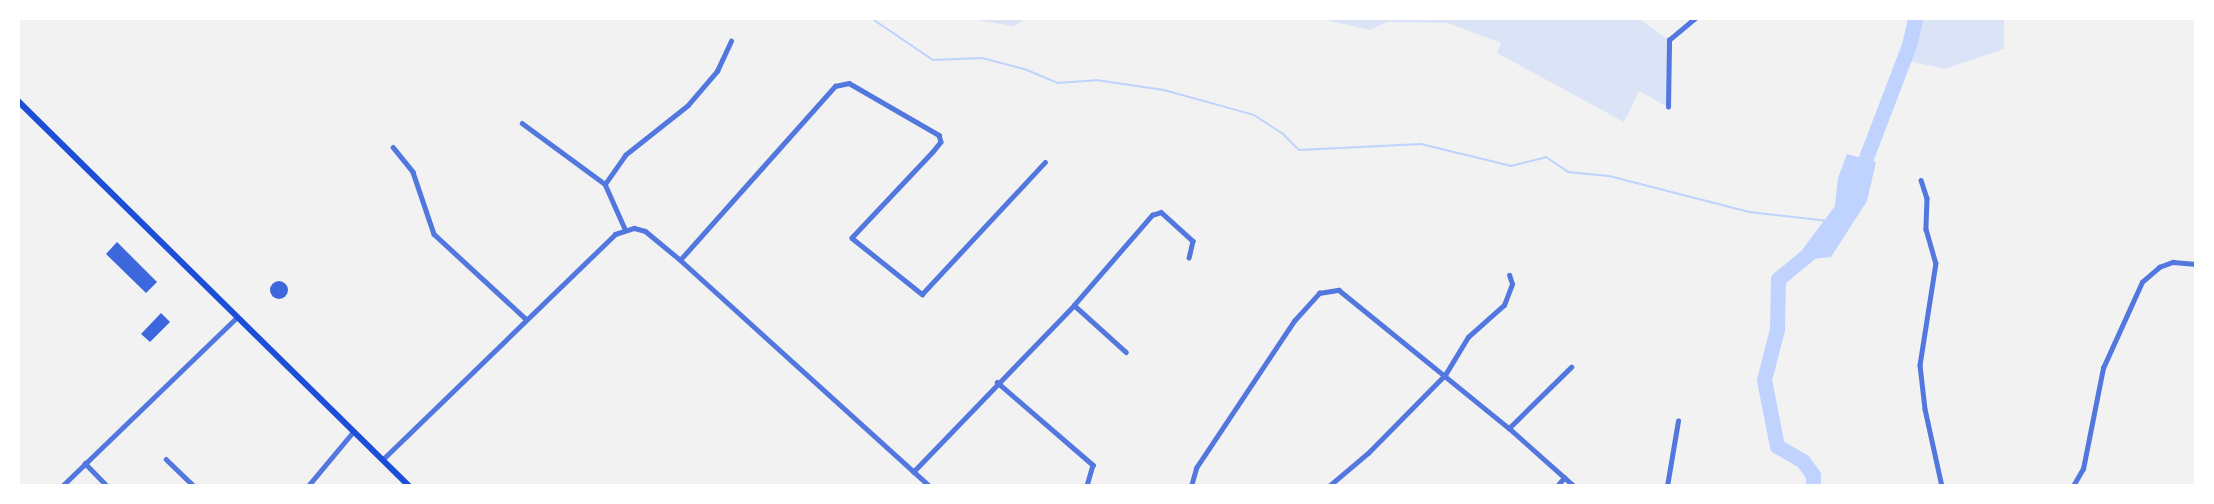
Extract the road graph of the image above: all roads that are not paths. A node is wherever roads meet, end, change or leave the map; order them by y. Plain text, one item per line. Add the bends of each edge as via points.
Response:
1 (1695, 18) edge
2 (731, 40) dead end
3 (18, 101) edge
4 (1668, 107) dead end
5 (522, 123) dead end
6 (393, 147) dead end
7 (1045, 162) dead end
8 (1921, 180) dead end
9 (605, 184) junction
10 (625, 229) junction
11 (1189, 258) dead end
12 (680, 260) junction
13 (2196, 264) edge
14 (1509, 274) dead end
15 (1074, 305) junction
16 (237, 317) junction
17 (526, 319) junction
18 (1126, 352) dead end
19 (1571, 367) dead end
20 (1445, 375) junction
21 (997, 382) junction
22 (1678, 421) dead end
23 (1509, 428) junction
24 (353, 432) junction
25 (166, 459) dead end
26 (383, 459) junction
27 (86, 463) junction
28 (913, 472) junction
29 (1564, 478) junction
30 (62, 486) edge
31 (107, 486) edge
32 (194, 486) edge
33 (308, 486) edge
34 (409, 486) edge
35 (929, 486) edge
36 (1087, 486) edge
37 (1191, 486) edge
38 (1329, 486) edge
39 (1557, 486) edge
40 (1574, 486) edge
41 (1667, 486) edge
42 (1942, 486) edge
43 (2073, 486) edge

1 - 4 street via 1668,40
2 - 9 street via 717,71 688,105 625,155
3 - 16 main road
5 - 9 street
6 - 17 street via 413,171 434,234
7 - 12 street via 922,294 852,238 941,142 936,130 849,83 835,86
8 - 42 street via 1927,198 1926,229 1936,263 1920,365
9 - 10 street
10 - 12 street via 645,231
10 - 17 street via 615,234
11 - 15 street via 1193,240 1161,212 1152,215
12 - 28 street
13 - 43 street via 2173,262 2159,267 2142,282 2103,368 2083,469
14 - 20 street via 1512,284 1504,305 1468,336
15 - 18 street
15 - 21 street
16 - 24 main road
16 - 27 street
17 - 26 street
19 - 23 street
20 - 23 street
20 - 37 street via 1339,290 1319,293 1294,321 1196,468
20 - 38 street via 1368,453
21 - 28 street
21 - 36 street via 1093,465
22 - 41 street
23 - 29 street
24 - 26 main road
24 - 33 street
25 - 32 street
26 - 34 main road
27 - 30 street
27 - 31 street
28 - 35 street
29 - 39 street
29 - 40 street

